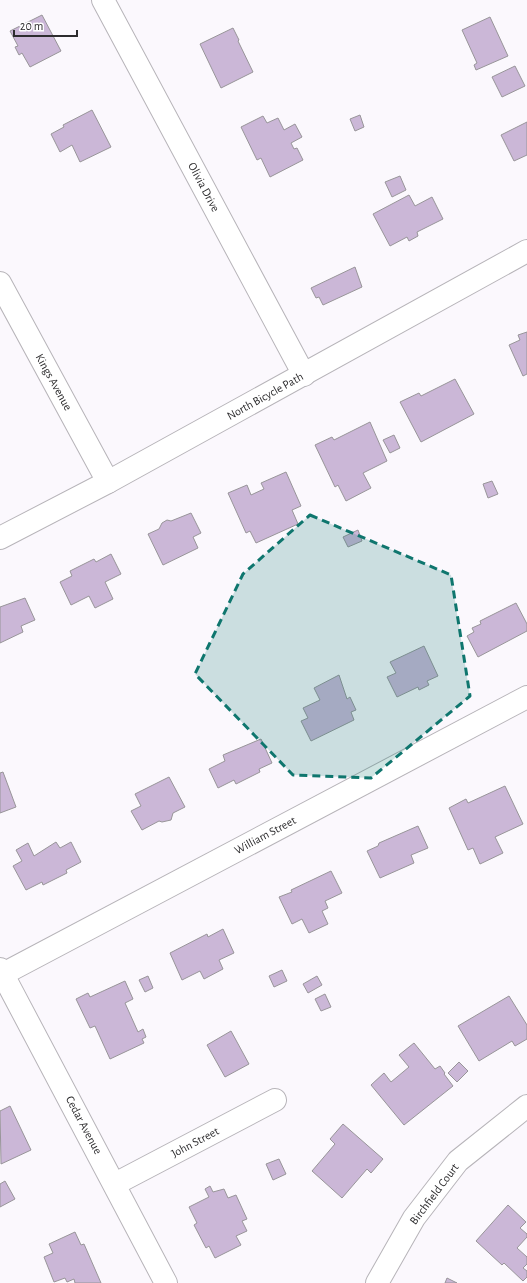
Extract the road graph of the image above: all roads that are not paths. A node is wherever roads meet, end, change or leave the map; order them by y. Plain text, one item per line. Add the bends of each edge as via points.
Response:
1 (103, 0) edge
2 (527, 251) edge
3 (0, 283) edge
4 (304, 375) junction
5 (108, 482) junction
6 (0, 538) edge
7 (527, 696) edge
8 (1, 971) edge
9 (275, 1100) dead end
10 (527, 1106) edge
11 (115, 1184) junction
12 (166, 1283) edge
13 (378, 1283) edge

1 - 4 street, Olivia Drive
2 - 4 street, North Bicycle Path
3 - 5 street, Kings Avenue
4 - 5 street, North Bicycle Path
5 - 6 street, North Bicycle Path
7 - 8 street, William Street
8 - 11 street, Cedar Avenue
9 - 11 street, John Street
10 - 13 street, Birchfield Court via 458,1162 414,1218
11 - 12 street, Cedar Avenue

